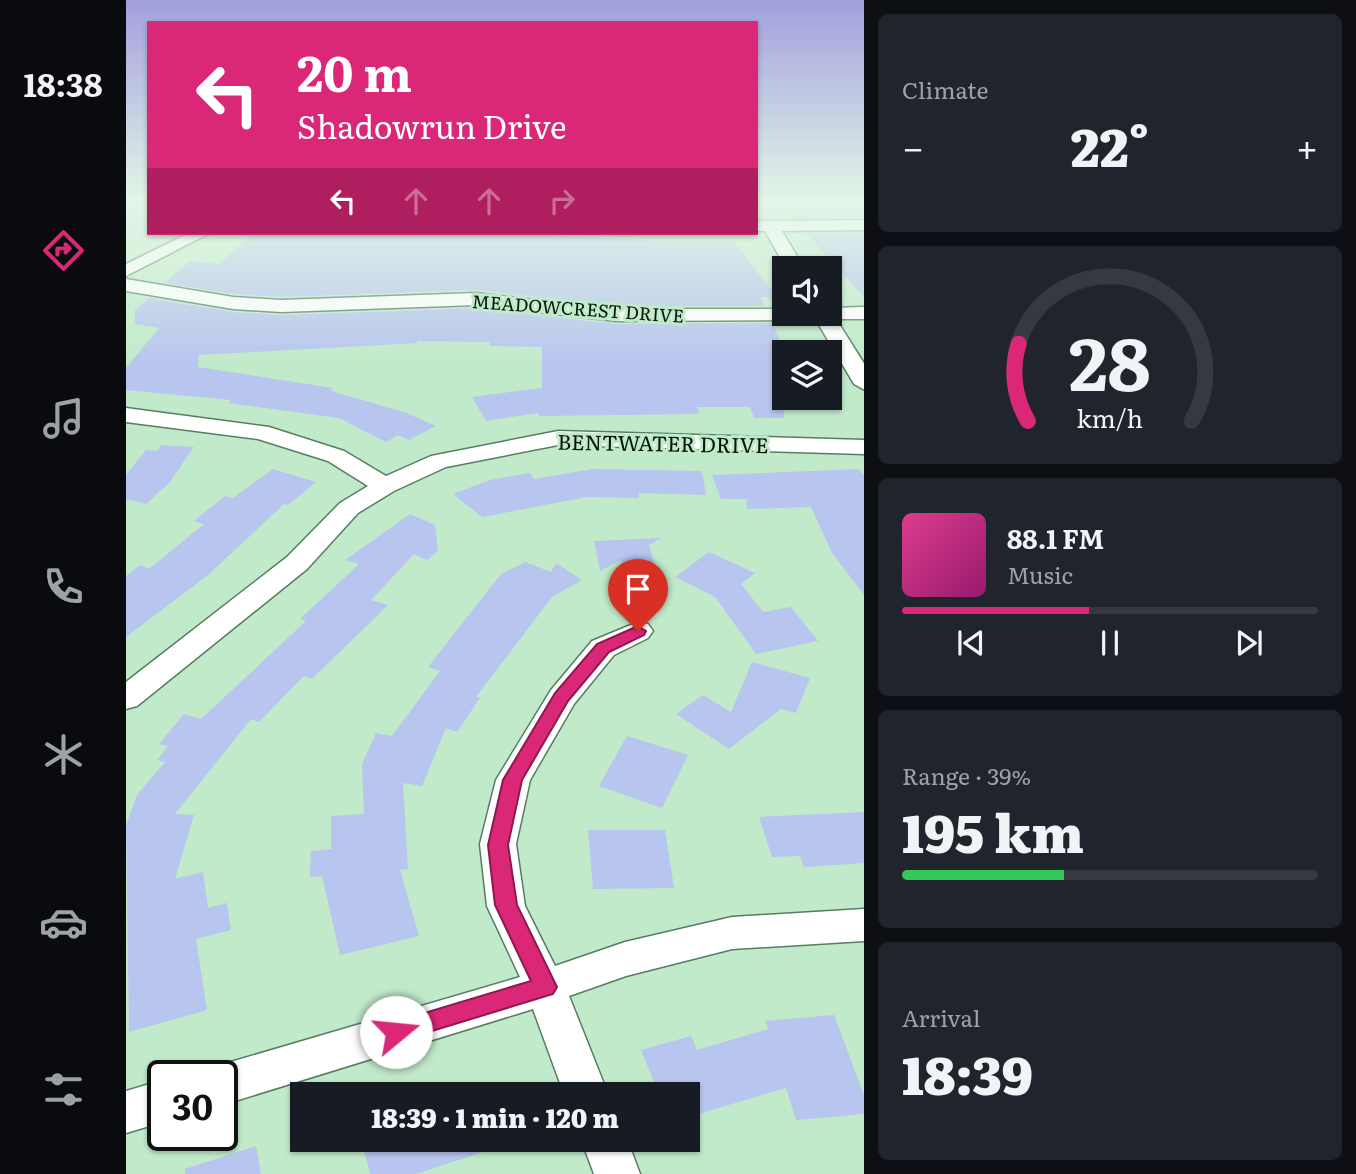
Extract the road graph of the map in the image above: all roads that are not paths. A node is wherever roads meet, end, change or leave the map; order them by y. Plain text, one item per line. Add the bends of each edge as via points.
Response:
1 (162, 253) edge
2 (126, 271) edge
3 (126, 285) edge
4 (864, 313) edge
5 (842, 314) edge
6 (772, 315) edge
7 (829, 326) edge
8 (864, 384) edge
9 (127, 416) edge
10 (864, 447) edge
11 (385, 486) junction
12 (638, 631) dead end
13 (126, 698) edge
14 (864, 925) edge
15 (545, 987) junction
16 (238, 1079) edge
17 (581, 1082) edge
18 (147, 1106) edge
19 (126, 1112) edge
20 (609, 1152) edge
21 (617, 1174) edge

1 - 2 street
3 - 6 street, MEADOWCREST DRIVE via 281,306 476,299 616,315
4 - 5 street, MEADOWCREST DRIVE
7 - 8 street
9 - 11 street via 261,432 336,456
10 - 11 street, BENTWATER DRIVE via 558,438 439,461
11 - 13 street, BENTWATER DRIVE via 349,508 297,563
12 - 15 street via 603,648 562,698 513,780 498,845 506,905
14 - 15 street via 732,933 625,959
15 - 16 street
15 - 17 street
18 - 19 street
20 - 21 street

